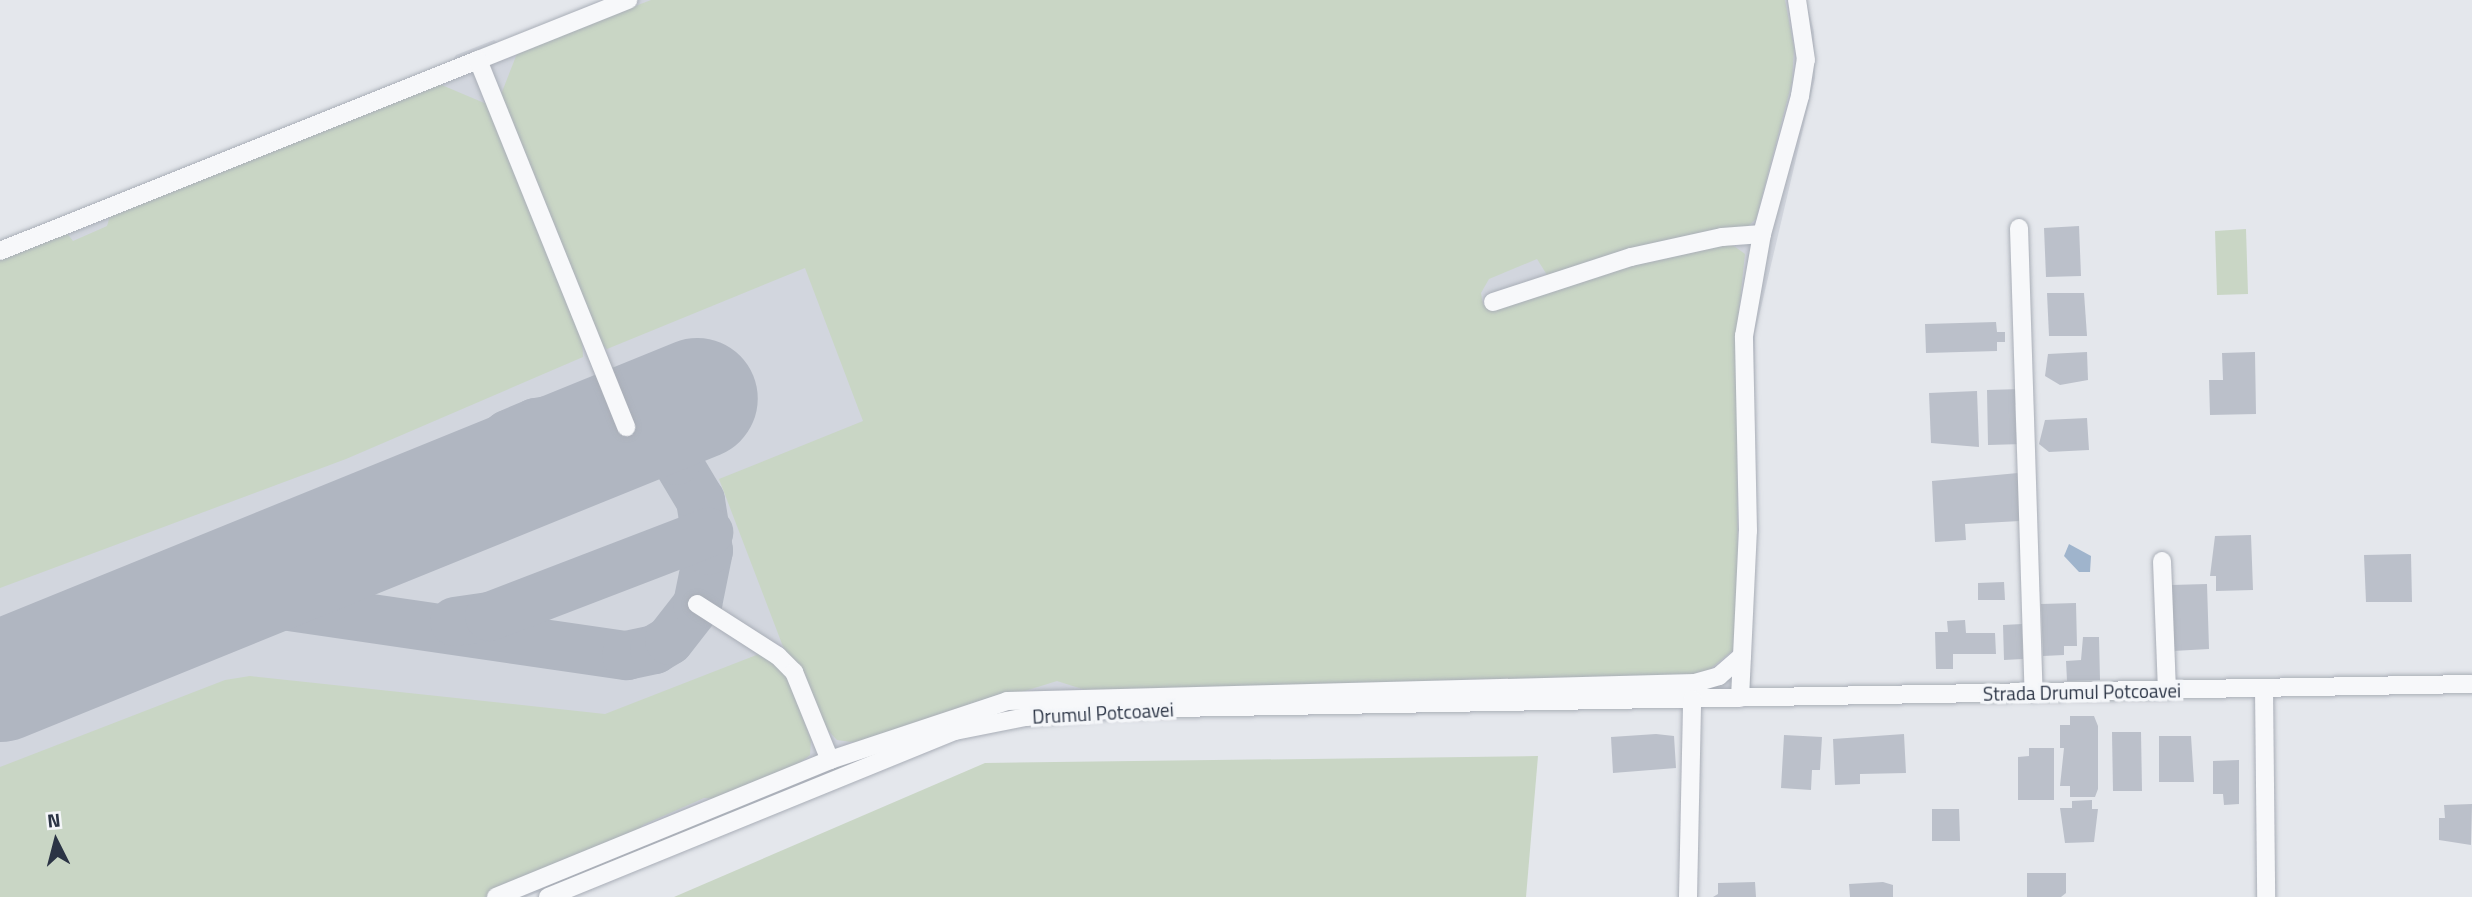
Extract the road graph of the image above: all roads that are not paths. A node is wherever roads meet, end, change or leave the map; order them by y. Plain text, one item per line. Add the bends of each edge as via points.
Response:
1 (628, 0) edge
2 (1797, 0) edge
3 (478, 60) junction
4 (2019, 228) dead end
5 (1762, 234) junction
6 (0, 251) edge
7 (1493, 302) dead end
8 (626, 427) dead end
9 (2162, 561) dead end
10 (697, 604) dead end
11 (1742, 656) junction
12 (2472, 684) edge
13 (2264, 689) junction
14 (2167, 690) junction
15 (2034, 693) junction
16 (1740, 698) junction
17 (1692, 699) junction
18 (830, 760) junction
19 (496, 897) edge
20 (548, 897) edge
21 (1688, 897) edge
22 (2266, 897) edge

1 - 3 street
2 - 5 street via 1804,72
3 - 6 street
3 - 8 street
4 - 15 street
5 - 7 street via 1722,237 1631,257
5 - 11 street via 1744,336 1748,531
9 - 14 street
10 - 18 street via 778,656 794,672
11 - 16 street
11 - 18 street via 1719,676 1695,683 1007,701
12 - 13 street, Strada Drumul Potcoavei
13 - 14 street, Strada Drumul Potcoavei
13 - 22 street
14 - 15 street, Strada Drumul Potcoavei
15 - 16 street, Strada Drumul Potcoavei
16 - 17 street, Strada Drumul Potcoavei
17 - 20 street, Drumul Potcoavei via 1119,709 1026,717 955,731
17 - 21 street
18 - 19 street

